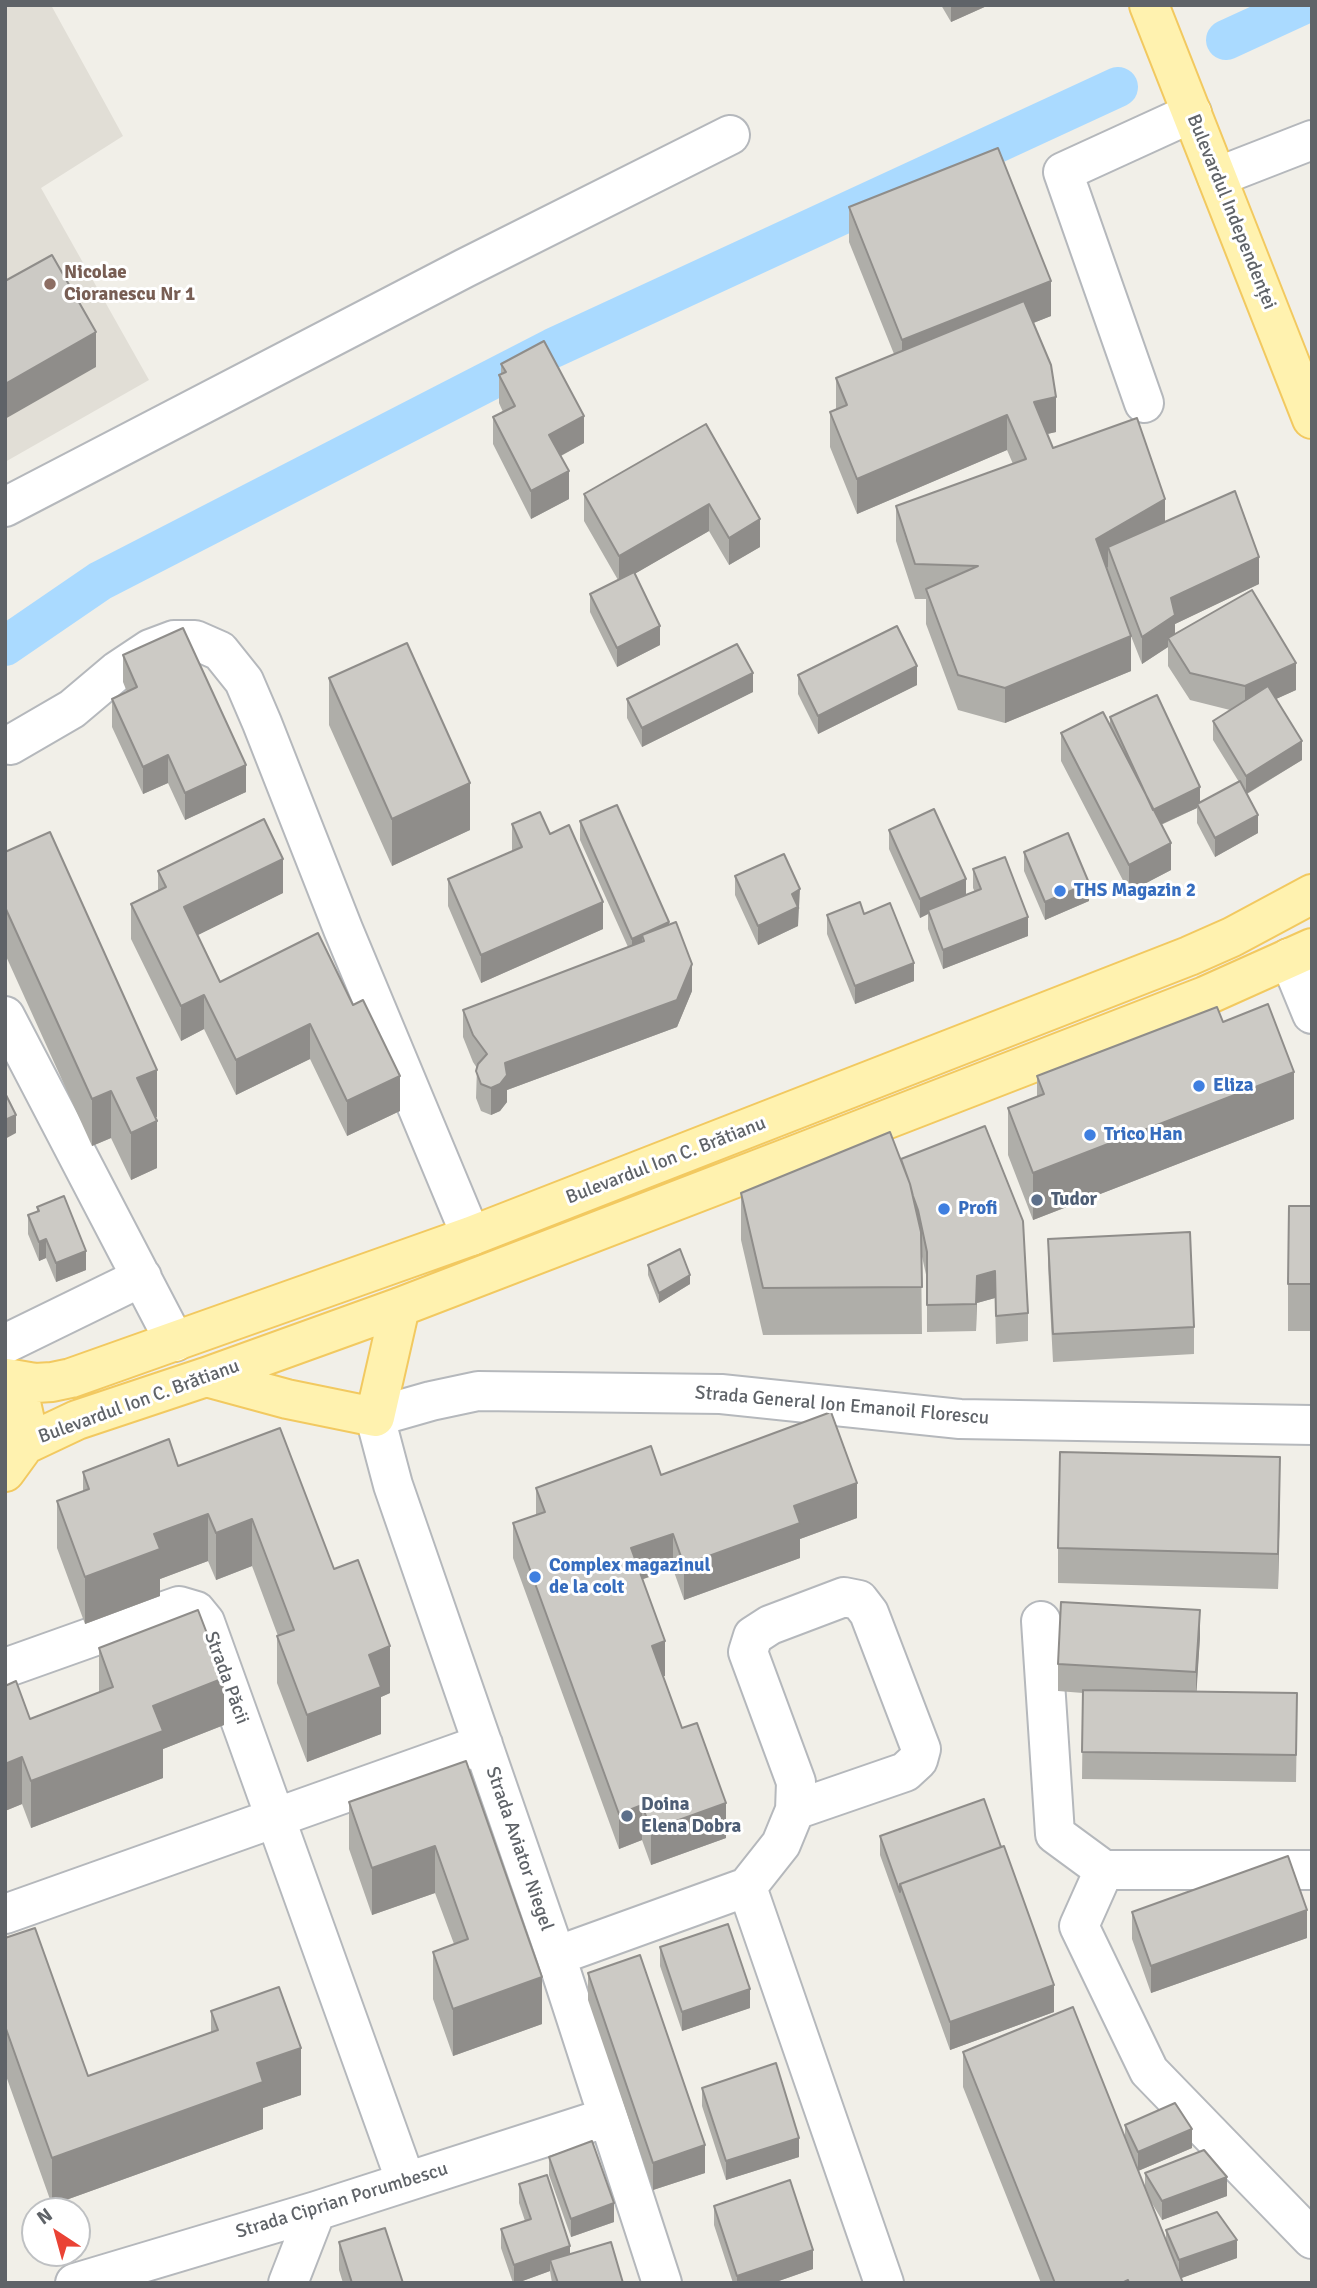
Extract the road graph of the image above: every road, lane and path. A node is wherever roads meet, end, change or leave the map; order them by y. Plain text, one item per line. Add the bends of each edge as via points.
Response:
1 (1149, 5) edge
2 (1192, 113) junction
3 (730, 135) dead end
4 (1312, 140) edge
5 (1217, 177) junction
6 (1144, 403) dead end
7 (1312, 419) edge
8 (5, 507) edge
9 (10, 745) dead end
10 (1312, 894) edge
11 (1301, 953) edge
12 (1312, 1014) edge
13 (5, 1016) edge
14 (471, 1236) junction
15 (142, 1277) junction
16 (400, 1307) junction
17 (175, 1342) junction
18 (5, 1344) edge
19 (206, 1377) junction
20 (6, 1378) edge
21 (375, 1417) junction
22 (1312, 1425) edge
23 (14, 1459) edge
24 (1041, 1621) dead end
25 (5, 1668) edge
26 (483, 1744) junction
27 (795, 1810) junction
28 (277, 1819) junction
29 (1104, 1870) junction
30 (1312, 1870) edge
31 (747, 1887) junction
32 (5, 1914) edge
33 (556, 1956) junction
34 (608, 2117) junction
35 (406, 2182) junction
36 (316, 2211) junction
37 (1312, 2239) edge
38 (75, 2283) edge
39 (288, 2283) edge
40 (662, 2283) edge
41 (884, 2283) edge

1 - 2 main road, Bulevardul Independenței
2 - 5 main road, Bulevardul Independenței
2 - 6 street via 1063,172
3 - 8 street
4 - 5 street
5 - 7 main road, Bulevardul Independenței
9 - 14 street via 72,709 150,649 174,640 195,640 220,650 248,691
10 - 14 main road, Bulevardul Ion C. Brătianu via 1189,956
11 - 12 street
11 - 16 main road, Bulevardul Ion C. Brătianu via 1192,1001
13 - 15 street
14 - 17 main road, Bulevardul Ion C. Brătianu
15 - 17 street
15 - 18 street
16 - 19 main road, Bulevardul Ion C. Brătianu
16 - 21 main road
17 - 20 main road, Bulevardul Ion C. Brătianu via 52,1382
19 - 21 main road
19 - 23 main road, Bulevardul Ion C. Brătianu via 77,1420
20 - 23 main road via 25,1412 26,1425
21 - 22 street, Strada General Ion Emanoil Florescu via 478,1391 721,1394 960,1419
21 - 26 street, Strada Aviator Niegel via 393,1485
24 - 29 street via 1055,1834
25 - 28 street, Strada Păcii via 179,1606 196,1611 205,1622
26 - 28 street
26 - 33 street, Strada Aviator Niegel
27 - 27 street via 796,1782 748,1652 753,1636 770,1625 845,1597 859,1600 869,1613 921,1749 918,1760 905,1772
27 - 31 street via 781,1844
28 - 32 street
28 - 35 street
29 - 30 street
29 - 37 street via 1079,1926 1149,2071
31 - 33 street
31 - 41 street
33 - 34 street, Strada Aviator Niegel
34 - 35 street, Strada Ciprian Porumbescu
34 - 40 street, Strada Aviator Niegel
35 - 36 street, Strada Ciprian Porumbescu
36 - 38 street, Strada Ciprian Porumbescu
36 - 39 street

